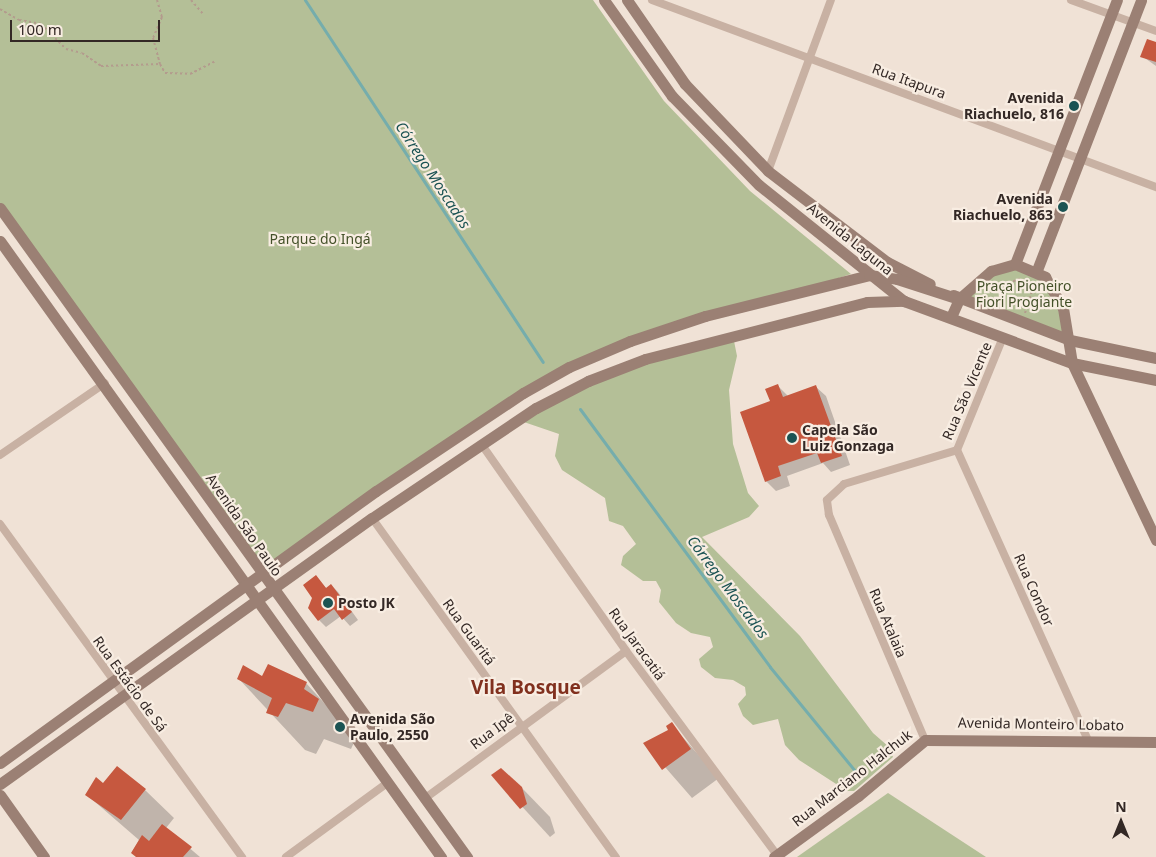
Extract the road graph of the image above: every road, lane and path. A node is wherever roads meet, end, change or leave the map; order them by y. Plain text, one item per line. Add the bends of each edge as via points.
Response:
1 (191, 0) edge
2 (604, 0) edge
3 (627, 0) edge
4 (652, 0) edge
5 (831, 0) edge
6 (1071, 0) edge
7 (1117, 0) edge
8 (1141, 0) edge
9 (156, 1) edge
10 (0, 10) edge
11 (203, 14) dead end
12 (1111, 14) junction
13 (1133, 22) junction
14 (1156, 31) edge
15 (809, 57) junction
16 (216, 61) dead end
17 (160, 64) junction
18 (1060, 150) junction
19 (1080, 157) junction
20 (768, 171) junction
21 (1156, 187) edge
22 (0, 208) edge
23 (2, 243) edge
24 (1015, 264) junction
25 (42, 269) junction
26 (1037, 270) junction
27 (870, 275) junction
28 (31, 285) junction
29 (959, 299) junction
30 (904, 301) junction
31 (69, 306) junction
32 (951, 317) junction
33 (1003, 337) junction
34 (1070, 340) junction
35 (1156, 358) edge
36 (1072, 363) junction
37 (1156, 380) edge
38 (104, 383) junction
39 (482, 445) junction
40 (958, 450) junction
41 (0, 455) edge
42 (829, 515) joint
43 (372, 518) junction
44 (0, 524) edge
45 (1156, 540) edge
46 (261, 575) junction
47 (244, 586) junction
48 (274, 592) junction
49 (256, 604) junction
50 (626, 651) junction
51 (113, 681) junction
52 (123, 694) junction
53 (520, 724) junction
54 (925, 740) junction
55 (1088, 740) junction
56 (1156, 742) edge
57 (0, 763) edge
58 (388, 783) junction
59 (0, 784) edge
60 (0, 795) edge
61 (424, 799) junction
62 (438, 856) edge
63 (775, 856) edge
64 (44, 857) edge
65 (242, 857) edge
66 (286, 857) edge
67 (467, 857) edge
68 (616, 857) edge

1 - 11 path
2 - 27 main road, Avenida Laguna via 672,96 759,185
3 - 20 main road, Avenida Laguna via 685,84
4 - 15 street, Rua Itapura
5 - 15 street
6 - 12 street
7 - 12 main road
8 - 13 main road
9 - 17 path via 162,17 153,38
10 - 17 path via 20,20 41,24 66,49 82,53 101,66
12 - 13 street
12 - 18 main road
13 - 14 street
13 - 19 main road
15 - 18 street, Rua Itapura
15 - 20 street
16 - 17 path via 190,74 165,73
18 - 19 street, Rua Itapura
18 - 24 main road
19 - 21 street, Rua Itapura
19 - 26 main road
20 - 29 main road, Avenida Laguna via 887,262
22 - 25 main road, Avenida São Paulo
23 - 25 main road via 29,271
23 - 28 main road
24 - 26 main road
24 - 29 main road via 991,271
25 - 31 main road, Avenida São Paulo
26 - 34 main road via 1056,291
27 - 29 main road via 897,279
27 - 30 main road, Avenida Laguna
27 - 46 main road via 705,316 630,341 569,368 458,435
28 - 31 main road via 49,288
28 - 38 main road
29 - 32 main road
29 - 34 main road, Avenida Laguna
30 - 32 main road, Avenida Laguna
30 - 39 main road via 867,302 645,358 544,404
31 - 46 main road, Avenida São Paulo
32 - 33 main road, Avenida Laguna
33 - 36 main road, Avenida Laguna
33 - 40 street, Rua São Vicente
34 - 35 main road, Avenida Laguna
34 - 36 main road
36 - 37 main road, Avenida Laguna
36 - 45 main road
38 - 41 street
38 - 47 main road
39 - 43 main road
39 - 50 street, Rua Jaracatiá
40 - 42 street, Rua São Vicente via 834,489 827,500
40 - 55 street, Rua Condor
42 - 54 street, Rua Atalaia
43 - 48 main road
43 - 53 street, Rua Guaritá
44 - 51 street, Rua Estácio de Sá
46 - 47 main road
46 - 48 main road, Avenida São Paulo
47 - 49 main road
47 - 51 main road
48 - 49 main road
48 - 61 main road, Avenida São Paulo
49 - 52 main road
49 - 58 main road
50 - 53 street, Rua Ipê
50 - 63 street, Rua Jaracatiá
51 - 52 street, Rua Estácio de Sá
51 - 57 main road
52 - 59 main road
52 - 65 street, Rua Estácio de Sá
53 - 61 street, Rua Ipê
53 - 68 street, Rua Guaritá
54 - 55 main road, Avenida Monteiro Lobato
54 - 63 main road, Rua Marciano Halchuk via 858,796
55 - 56 main road, Avenida Monteiro Lobato
58 - 62 main road
58 - 66 street
60 - 64 main road
61 - 67 main road, Avenida São Paulo

